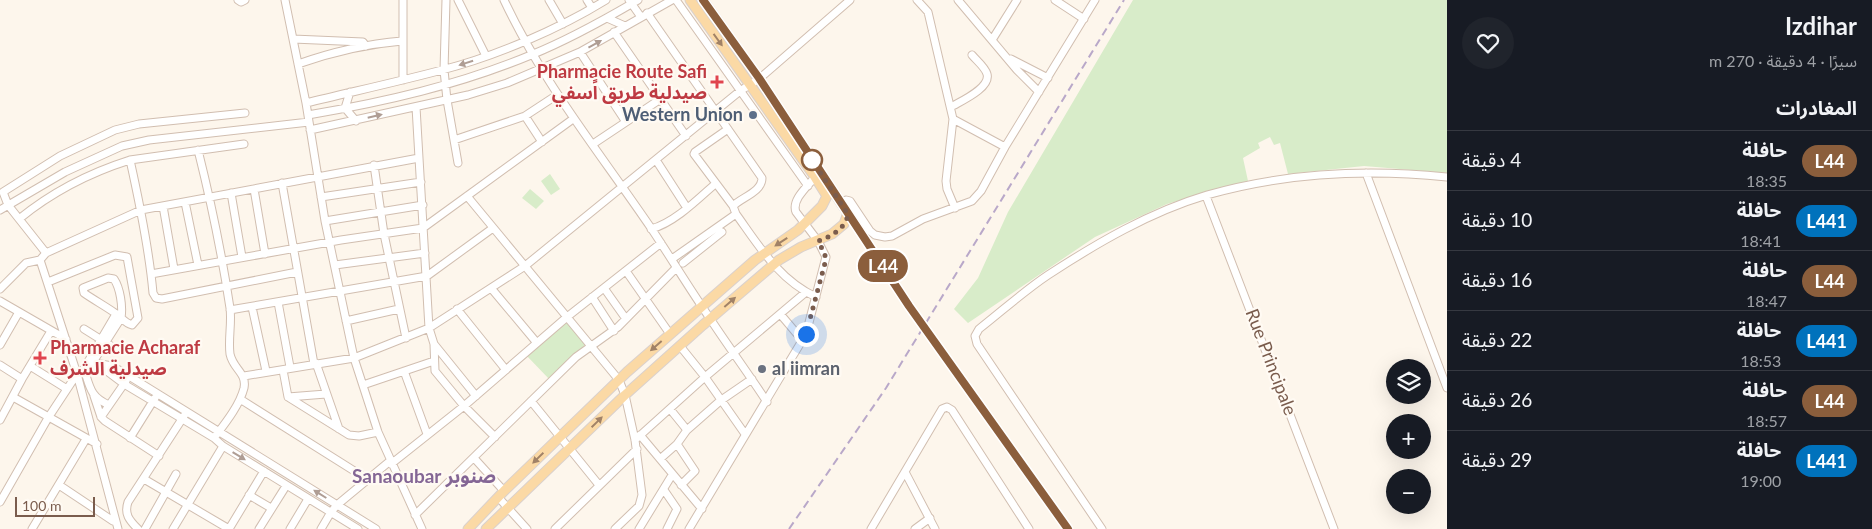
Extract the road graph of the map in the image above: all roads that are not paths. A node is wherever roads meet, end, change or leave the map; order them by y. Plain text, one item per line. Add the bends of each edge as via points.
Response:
1 (238, 0) edge
2 (245, 0) edge
3 (285, 0) edge
4 (403, 0) edge
5 (446, 0) edge
6 (458, 0) edge
7 (504, 0) edge
8 (549, 0) edge
9 (587, 0) edge
10 (606, 0) edge
11 (672, 0) edge
12 (676, 0) edge
13 (690, 0) edge
14 (703, 0) edge
15 (850, 0) edge
16 (917, 0) edge
17 (958, 0) edge
18 (1017, 0) edge
19 (1055, 0) edge
20 (1095, 0) edge
21 (633, 1) edge
22 (592, 8) junction
23 (644, 15) junction
24 (607, 18) junction
25 (1084, 19) junction
26 (563, 24) junction
27 (625, 26) junction
28 (614, 32) junction
29 (293, 39) junction
30 (992, 40) junction
31 (402, 41) junction
32 (524, 41) junction
33 (366, 46) junction
34 (580, 52) junction
35 (532, 55) junction
36 (972, 55) dead end
37 (486, 56) junction
38 (1008, 58) junction
39 (298, 64) junction
40 (541, 69) junction
41 (444, 70) junction
42 (759, 78) junction
43 (1048, 78) junction
44 (403, 80) junction
45 (750, 84) junction
46 (446, 85) junction
47 (740, 91) junction
48 (350, 92) junction
49 (1039, 92) junction
50 (557, 94) junction
51 (447, 100) junction
52 (659, 100) junction
53 (306, 102) junction
54 (416, 107) junction
55 (951, 107) junction
56 (345, 108) junction
57 (715, 111) junction
58 (246, 113) dead end
59 (525, 116) junction
60 (573, 119) junction
61 (953, 119) junction
62 (356, 121) junction
63 (309, 122) junction
64 (626, 122) junction
65 (728, 128) junction
66 (686, 136) junction
67 (454, 140) junction
68 (542, 142) junction
69 (244, 144) dead end
70 (593, 144) junction
71 (1005, 147) junction
72 (198, 150) junction
73 (419, 158) junction
74 (130, 160) junction
75 (656, 160) junction
76 (458, 163) dead end
77 (374, 165) junction
78 (1366, 173) junction
79 (318, 176) junction
80 (815, 177) junction
81 (1447, 177) edge
82 (421, 182) junction
83 (282, 183) junction
84 (715, 184) junction
85 (808, 186) junction
86 (622, 188) junction
87 (254, 189) junction
88 (378, 189) junction
89 (231, 193) junction
90 (467, 196) junction
91 (1206, 196) junction
92 (209, 197) junction
93 (321, 197) junction
94 (185, 202) junction
95 (841, 203) junction
96 (8, 205) junction
97 (163, 206) junction
98 (423, 206) junction
99 (733, 206) junction
100 (687, 208) junction
101 (955, 208) junction
102 (0, 210) edge
103 (142, 210) junction
104 (381, 212) junction
105 (736, 214) junction
106 (19, 219) junction
107 (325, 221) junction
108 (804, 223) junction
109 (424, 228) junction
110 (493, 228) junction
111 (652, 229) junction
112 (722, 232) dead end
113 (384, 234) junction
114 (818, 241) junction
115 (330, 242) junction
116 (696, 242) junction
117 (661, 244) junction
118 (293, 248) junction
119 (700, 249) junction
120 (46, 253) junction
121 (426, 253) junction
122 (764, 253) junction
123 (265, 254) junction
124 (242, 257) junction
125 (388, 258) junction
126 (672, 259) junction
127 (40, 260) junction
128 (221, 261) junction
129 (683, 263) dead end
130 (198, 265) junction
131 (335, 265) junction
132 (773, 265) junction
133 (525, 266) junction
134 (676, 268) junction
135 (174, 269) junction
136 (626, 271) junction
137 (297, 272) junction
138 (151, 274) junction
139 (426, 276) junction
140 (393, 281) junction
141 (48, 282) junction
142 (226, 287) junction
143 (491, 288) junction
144 (604, 288) junction
145 (0, 289) edge
146 (341, 290) junction
147 (806, 292) junction
148 (816, 296) junction
149 (592, 297) junction
150 (302, 298) junction
151 (645, 299) junction
152 (0, 301) edge
153 (278, 302) junction
154 (702, 306) junction
155 (252, 307) junction
156 (399, 309) junction
157 (458, 309) junction
158 (230, 310) junction
159 (19, 312) junction
160 (781, 314) junction
161 (118, 316) junction
162 (567, 317) junction
163 (626, 319) junction
164 (710, 319) junction
165 (346, 321) junction
166 (429, 328) junction
167 (84, 329) dead end
168 (51, 331) junction
169 (614, 331) junction
170 (670, 334) junction
171 (406, 338) junction
172 (66, 339) junction
173 (803, 340) junction
174 (102, 341) junction
175 (537, 343) junction
176 (434, 344) junction
177 (0, 345) edge
178 (591, 346) junction
179 (680, 346) junction
180 (116, 349) dead end
181 (734, 353) junction
182 (354, 358) junction
183 (434, 361) junction
184 (315, 363) junction
185 (0, 365) edge
186 (30, 366) junction
187 (89, 366) junction
188 (286, 368) junction
189 (506, 370) junction
190 (266, 371) junction
191 (404, 371) junction
192 (77, 374) junction
193 (129, 376) junction
194 (244, 376) junction
195 (705, 377) junction
196 (22, 379) junction
197 (618, 380) junction
198 (752, 380) junction
199 (124, 384) junction
200 (363, 385) junction
201 (1447, 388) edge
202 (67, 389) junction
203 (156, 394) junction
204 (326, 394) junction
205 (625, 395) junction
206 (94, 396) junction
207 (476, 396) junction
208 (13, 397) junction
209 (240, 398) junction
210 (288, 398) junction
211 (531, 401) junction
212 (720, 401) junction
213 (154, 402) junction
214 (767, 402) junction
215 (109, 405) junction
216 (464, 406) junction
217 (670, 409) junction
218 (187, 411) junction
219 (1, 415) edge
220 (101, 417) junction
221 (48, 418) junction
222 (182, 420) junction
223 (339, 429) junction
224 (687, 430) junction
225 (219, 432) junction
226 (378, 432) junction
227 (426, 434) junction
228 (745, 434) junction
229 (495, 437) junction
230 (560, 437) junction
231 (130, 438) junction
232 (214, 438) junction
233 (638, 438) junction
234 (86, 439) junction
235 (97, 444) junction
236 (677, 444) junction
237 (223, 446) junction
238 (569, 448) junction
239 (637, 449) junction
240 (159, 456) junction
241 (474, 458) junction
242 (660, 459) junction
243 (391, 462) junction
244 (264, 471) junction
245 (905, 472) junction
246 (176, 474) dead end
247 (672, 475) junction
248 (144, 479) junction
249 (367, 479) junction
250 (59, 485) junction
251 (599, 485) junction
252 (681, 485) junction
253 (286, 486) junction
254 (664, 490) junction
255 (166, 491) junction
256 (501, 494) junction
257 (249, 495) junction
258 (308, 499) junction
259 (0, 502) edge
260 (187, 504) junction
261 (337, 505) junction
262 (639, 506) junction
263 (271, 508) junction
264 (508, 508) junction
265 (702, 509) junction
266 (331, 512) junction
267 (415, 515) junction
268 (648, 515) junction
269 (930, 518) junction
270 (114, 520) junction
271 (876, 522) junction
272 (356, 528) edge
273 (616, 528) edge
274 (671, 528) edge
275 (1027, 528) edge
276 (32, 529) edge
277 (110, 529) edge
278 (118, 529) edge
279 (138, 529) edge
280 (145, 529) edge
281 (172, 529) edge
282 (258, 529) edge
283 (290, 529) edge
284 (321, 529) edge
285 (376, 529) edge
286 (422, 529) edge
287 (468, 529) edge
288 (486, 529) edge
289 (527, 529) edge
290 (556, 529) edge
291 (639, 529) edge
292 (689, 529) edge
293 (871, 529) edge
294 (880, 529) edge
295 (915, 529) edge
296 (935, 529) edge
297 (1102, 529) edge
298 (1334, 529) edge

1 - 2 street
3 - 29 street
4 - 31 street
5 - 41 street
6 - 37 street
7 - 32 street
8 - 26 street
9 - 22 street
10 - 22 street
11 - 23 street
12 - 47 street
13 -> 45 main road
14 - 42 main road
15 - 42 street
16 - 55 street via 928,12
17 - 30 street
18 - 30 street
19 - 25 street
20 - 25 street
21 - 23 street
21 - 24 street
22 - 26 street
23 - 27 street
23 - 57 street
24 - 27 street
24 - 35 street
25 - 43 street
26 - 32 street
27 - 28 street
34 -> 28 street
28 - 52 street
29 - 33 street via 363,42
29 - 39 street
30 - 38 street
31 - 33 street
31 - 44 street
32 - 35 street
32 - 37 street
33 - 39 street via 333,52
34 - 40 street
34 - 64 street
35 - 40 street
35 - 46 street
36 - 55 street via 986,72 986,84
37 -> 41 street
38 - 43 street
38 - 49 street
39 - 53 street
40 - 50 street
40 - 51 street via 490,89
41 - 44 street
41 - 46 street
42 - 45 street
42 - 95 main road
43 - 49 street
44 - 48 street
45 - 47 street
45 - 80 main road
46 - 51 street
46 - 56 street
47 - 57 street
47 - 85 street
48 - 53 street
48 - 56 street
49 - 71 street
50 - 59 street
50 - 60 street
51 - 54 street
51 - 67 street
52 - 64 street
52 - 66 street
53 - 63 street
62 -> 54 street
54 - 73 street
55 - 61 street
56 - 62 street
56 - 63 street
57 - 65 street
57 - 66 street
58 - 96 street via 139,124 115,130 60,156 3,192
59 - 67 street
59 - 68 street
60 - 68 street
60 - 70 street
61 - 71 street
61 - 101 street via 946,180
62 - 63 street
63 - 79 street
63 - 96 street via 131,143 85,162
64 - 70 street
65 - 84 street via 694,154
65 - 99 street via 762,182
66 - 75 street
67 - 76 street
68 - 90 street
69 - 72 street
70 - 86 street
71 - 101 street via 976,197
72 - 74 street
72 - 92 street
73 - 77 street
73 - 82 street
74 - 103 street
74 - 106 street via 76,181
75 - 86 street
75 - 100 street
77 - 79 street
77 - 88 street
78 - 81 street
78 - 91 street via 1290,178
78 - 201 street
79 - 83 street
79 - 93 street
80 - 85 street
80 - 108 main road via 827,196 822,206
82 - 88 street
82 - 98 street
83 - 87 street
83 - 118 street
84 - 99 street
84 - 100 street
85 - 108 street via 794,204
86 - 111 street
86 - 133 street
87 - 89 street
87 - 123 street
88 - 93 street
88 - 104 street
89 - 92 street
89 - 124 street
90 - 109 street
90 - 110 street
91 - 297 street via 1148,218 1075,258 1021,294 976,333 977,344
91 - 298 street, Rue Principale
92 - 94 street
92 - 128 street
93 - 107 street
94 - 97 street
94 - 130 street
95 - 101 street via 850,201 870,231 882,237 892,236 923,219
95 - 114 main road via 848,214 846,222
96 - 102 street
96 - 106 street
97 - 103 street
97 - 135 street
98 - 104 street
98 - 109 street
99 - 105 street
100 - 111 street
103 - 120 street
103 - 138 street
104 - 107 street
104 - 113 street
105 - 116 street
105 - 122 street
106 - 120 street
107 - 115 street
108 - 114 street
108 -> 122 main road via 795,233
109 - 113 street
109 - 121 street
110 - 133 street
110 - 139 street
111 - 117 street
112 - 119 street
113 - 115 street
113 - 125 street
114 - 132 main road
114 - 148 street via 826,260
115 - 118 street
115 - 131 street
116 - 119 street
116 - 126 street
117 - 126 street
117 - 136 street
118 - 123 street
118 - 137 street
119 - 129 street
120 - 127 street
121 - 125 street
121 - 139 street
122 - 132 street
122 - 154 main road
123 - 124 street
124 - 128 street
125 - 131 street
125 - 140 street
126 - 134 street
127 - 141 street
127 - 145 street via 26,263
128 - 130 street
128 - 142 street
130 - 135 street
131 - 146 street
132 - 147 street
164 -> 132 main road
133 - 143 street
133 - 162 street
134 - 151 street
134 - 154 street
135 - 138 street
136 - 144 street
136 - 151 street
137 - 142 street
137 - 150 street
138 - 142 street via 153,293 159,300
139 - 140 street
139 - 166 street
140 - 146 street
140 - 156 street
141 - 161 street via 116,255 127,257 138,318 131,325
141 - 172 street
142 - 158 street
143 - 157 street
143 - 175 street
144 - 149 street
144 - 163 street
146 - 150 street
146 - 165 street
147 - 148 street
147 - 160 street
148 - 173 street
149 - 162 street
149 - 169 street
150 - 153 street
150 - 184 street
151 - 163 street
151 - 170 street
152 - 159 street
153 - 155 street
153 - 188 street
154 - 164 street
154 - 170 main road
155 - 158 street
155 - 190 street
156 - 165 street
156 - 171 street
157 - 166 street
157 - 189 street
158 - 194 street via 230,355 232,363
159 - 168 street
159 - 177 street
160 - 173 street
160 - 181 street
161 - 161 street via 121,302 114,279 108,278 83,288 84,293
161 - 174 street
162 - 175 street
162 - 178 street
163 - 169 street
164 - 179 main road
164 - 181 street
165 - 182 street
166 - 171 street
166 - 176 street
167 - 174 street
168 - 172 street
168 - 186 street
169 - 178 street
170 -> 197 main road
171 - 182 street
172 - 192 street
173 - 214 street
174 - 180 street
174 - 187 street
175 - 189 street
176 - 183 street
176 - 207 street
178 - 197 street
178 - 211 street
179 - 195 street
179 - 205 main road
181 - 195 street
181 - 198 street
182 - 184 street
182 - 200 street
183 - 191 street
183 - 216 street via 435,371
184 - 188 street
184 - 204 street
185 - 196 street
186 - 196 street
186 - 202 street
187 - 192 street
187 - 193 street via 112,366
187 - 199 street
187 - 206 street
188 - 190 street
188 - 210 street
189 - 207 street
190 - 194 street
191 - 200 street
191 - 227 street
192 - 202 street
192 - 235 street
193 - 199 street
193 - 203 street
194 - 209 street
195 - 212 street
195 - 217 street
196 - 208 street
197 - 205 street
197 - 230 main road
198 - 212 street
198 - 214 street
199 - 213 street
199 - 215 street
200 - 226 street
202 - 221 street
203 - 213 street
203 - 218 street
204 - 210 street
204 - 223 street
205 - 233 street
238 -> 205 main road
206 - 215 street
206 - 220 street
207 - 216 street
208 - 219 street
208 - 221 street
209 - 225 street
209 - 249 street
210 - 223 street
211 - 229 street
211 - 230 street
212 - 224 street
212 - 228 street
213 - 222 street
213 - 231 street
214 - 228 street
215 - 220 street
216 - 227 street
216 - 229 street
217 - 224 street
217 - 233 street
218 - 222 street
218 - 225 street
220 - 231 street
221 - 234 street
221 - 259 street
222 - 232 street
222 - 240 street
223 - 226 street via 354,436
224 - 236 street
225 - 232 street
261 -> 225 street
226 - 243 street
227 - 243 street
228 - 265 street
229 - 241 street
230 - 238 street
230 -> 256 main road
231 - 240 street
232 - 237 street
233 - 239 street
233 - 242 street
234 - 235 street
234 - 250 street
235 - 270 street
236 - 242 street
236 - 252 street via 695,471
237 -> 244 street
237 - 260 street
238 - 251 street
238 - 264 main road
239 - 251 street
239 - 262 street via 642,495
240 - 248 street
241 - 256 street
241 - 267 street
242 - 247 street
243 - 249 street
243 - 267 street
244 - 253 street
244 - 257 street
245 - 269 street
245 - 271 street
245 - 275 street via 942,409 949,408
246 - 255 street
247 - 252 street
247 - 254 street
248 - 255 street
248 - 279 street via 126,509 130,521
249 - 261 street
250 - 270 street
250 - 276 street
251 - 290 street
252 - 265 street
253 - 258 street
253 - 263 street
254 - 268 street
254 - 274 street via 677,509
255 - 260 street
255 - 280 street
256 - 264 street
256 - 287 main road
257 - 260 street via 229,529
257 - 263 street
258 - 266 street
258 - 283 street
260 - 281 street
261 - 266 street
261 - 285 street
262 - 268 street
262 - 273 street
263 - 282 street
264 - 288 main road
264 - 289 street
265 - 292 street
266 - 272 street
266 - 284 street
267 - 286 street
268 - 291 street
269 - 295 street
269 - 296 street
270 - 277 street
270 - 278 street
271 - 293 street
271 - 294 street

